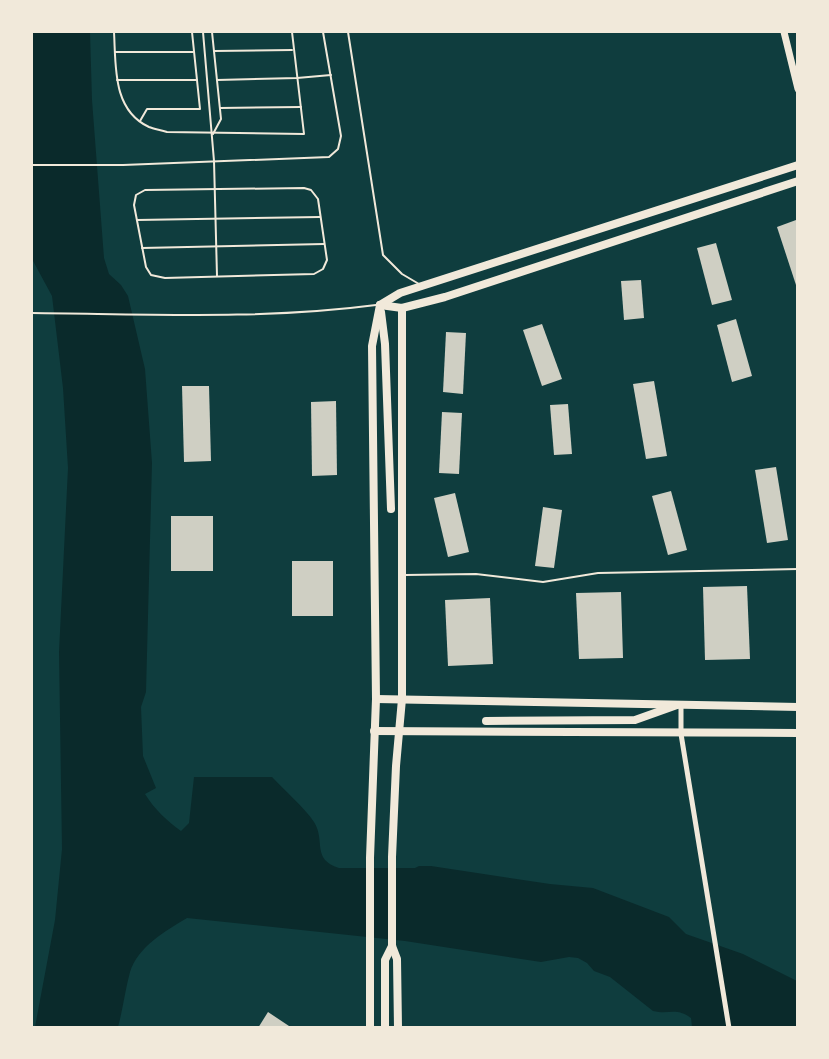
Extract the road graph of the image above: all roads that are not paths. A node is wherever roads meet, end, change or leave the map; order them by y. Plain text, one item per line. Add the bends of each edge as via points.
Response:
1 (114, 32) edge
2 (192, 32) edge
3 (203, 32) edge
4 (212, 32) edge
5 (292, 32) edge
6 (323, 32) edge
7 (348, 32) edge
8 (784, 32) edge
9 (294, 50) junction
10 (214, 51) junction
11 (115, 52) junction
12 (194, 52) junction
13 (331, 75) junction
14 (297, 78) junction
15 (197, 80) junction
16 (217, 80) junction
17 (117, 81) junction
18 (798, 88) edge
19 (301, 107) junction
20 (220, 108) junction
21 (140, 121) junction
22 (213, 134) junction
23 (214, 161) junction
24 (32, 165) edge
25 (798, 165) edge
26 (798, 181) edge
27 (215, 189) junction
28 (320, 217) junction
29 (216, 218) junction
30 (137, 220) junction
31 (324, 244) junction
32 (217, 246) junction
33 (142, 248) junction
34 (217, 276) junction
35 (424, 286) junction
36 (380, 305) junction
37 (402, 308) junction
38 (32, 313) edge
39 (391, 509) dead end
40 (798, 568) edge
41 (402, 575) junction
42 (376, 699) junction
43 (402, 699) junction
44 (681, 704) junction
45 (798, 707) edge
46 (486, 721) dead end
47 (374, 731) junction
48 (399, 731) junction
49 (798, 733) edge
50 (681, 734) junction
51 (392, 946) junction
52 (370, 1028) edge
53 (385, 1028) edge
54 (398, 1028) edge
55 (729, 1028) edge

1 - 11 lane
2 - 12 lane
3 - 22 lane
4 - 10 lane
5 - 9 lane
6 - 13 lane
7 - 35 lane via 383,255 402,274
8 - 18 street
9 - 10 lane
9 - 14 lane
10 - 16 lane
11 - 12 lane
11 - 17 lane
12 - 15 lane
13 - 14 lane
13 - 23 lane via 341,136 338,149 329,157
14 - 16 lane
14 - 19 lane
15 - 17 lane
15 - 21 lane via 200,109 147,109
16 - 20 lane
17 - 21 lane via 120,95
19 - 20 lane
19 - 22 lane via 304,134
20 - 22 lane via 221,119
21 - 22 lane via 167,132
22 - 23 lane
23 - 24 lane
23 - 27 lane
25 - 35 main road
26 - 37 main road
27 - 28 lane via 304,188 318,199
27 - 29 lane
27 - 30 lane via 145,190 136,195
28 - 29 lane
28 - 31 lane
29 - 30 lane
29 - 32 lane
30 - 33 lane
31 - 32 lane
31 - 34 lane via 327,260 314,274
32 - 33 lane
32 - 34 lane
33 - 34 lane via 151,275
35 - 36 main road via 400,293
36 - 37 main road
36 - 38 lane via 239,315
36 - 39 main road
36 - 42 main road via 372,346
37 - 41 main road
40 - 41 lane via 598,573 543,582 476,574
41 - 43 main road
42 - 43 main road
42 - 47 main road
43 - 44 main road
43 - 48 main road
44 - 45 main road
44 - 46 main road via 635,720
44 - 50 street
47 - 48 main road
47 - 52 main road
48 - 50 main road
48 - 51 main road
49 - 50 main road
50 - 55 street
51 - 53 main road via 385,960
51 - 54 main road via 397,959

